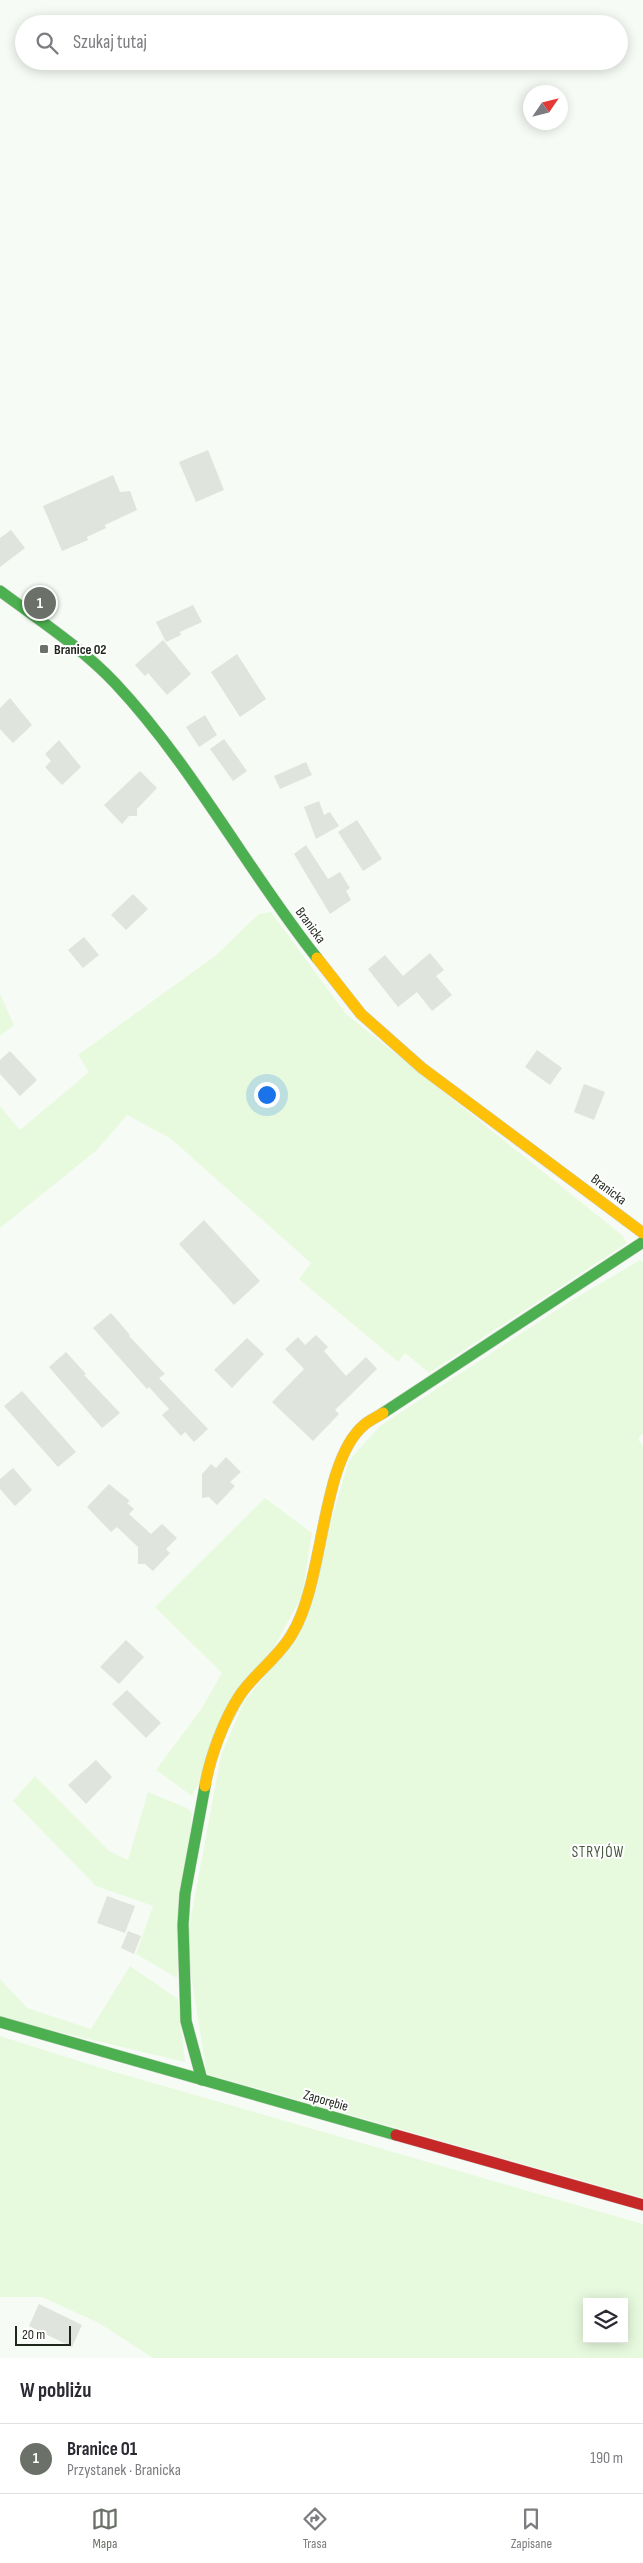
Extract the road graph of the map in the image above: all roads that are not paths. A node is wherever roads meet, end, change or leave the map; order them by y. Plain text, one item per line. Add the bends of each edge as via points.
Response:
1 (0, 591) edge
2 (643, 1233) edge
3 (643, 1242) edge
4 (0, 2022) edge
5 (202, 2080) junction
6 (643, 2205) edge

1 - 2 street, Branicka via 69,642 115,683 169,749 308,947 361,1014 430,1073
3 - 5 street via 363,1426 345,1451 323,1526 308,1601 292,1635 240,1695 210,1758 185,1894 183,1925 186,2021
4 - 5 street, Zaporębie
5 - 6 street, Zaporębie

